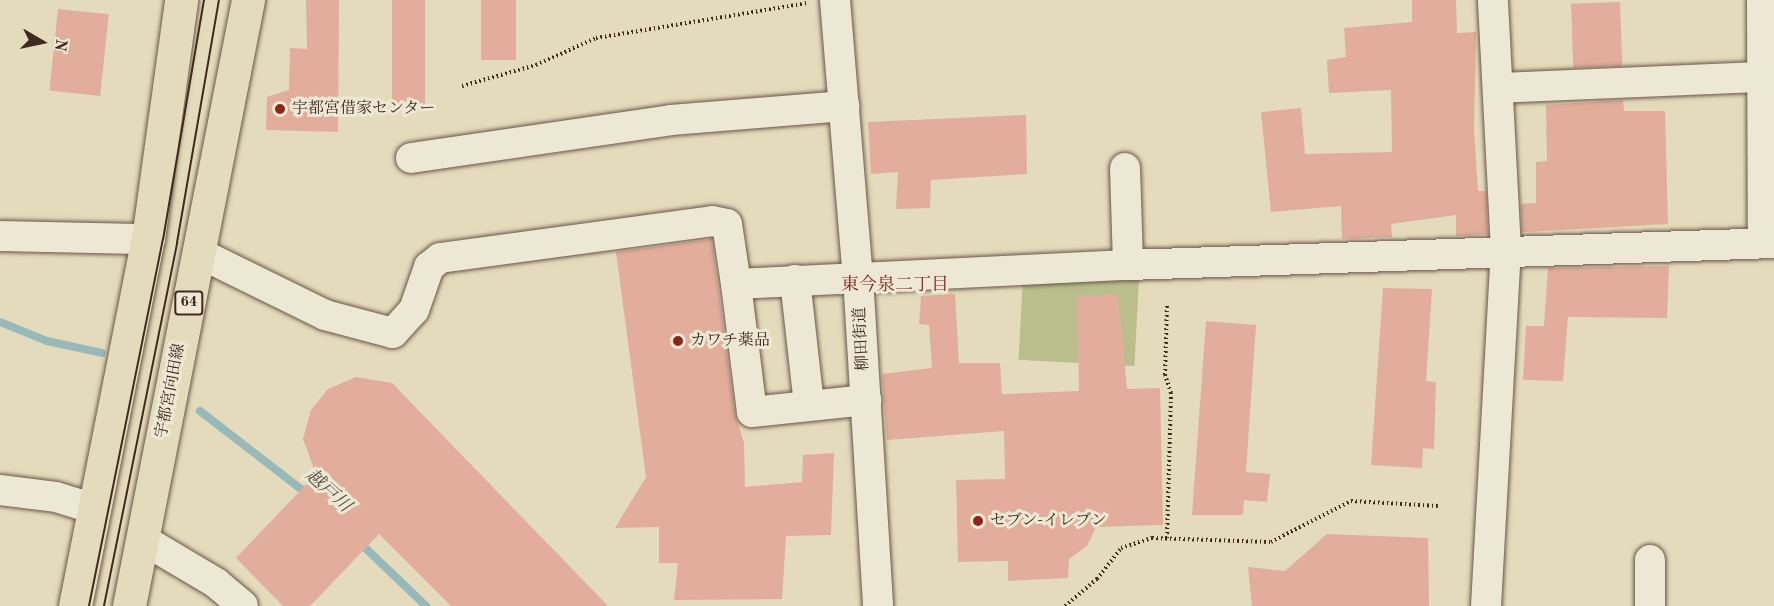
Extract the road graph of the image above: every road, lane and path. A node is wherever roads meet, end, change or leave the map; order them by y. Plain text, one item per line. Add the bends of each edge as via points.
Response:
1 (181, 0) edge
2 (248, 0) edge
3 (1493, 0) edge
4 (1762, 0) edge
5 (825, 1) edge
6 (1762, 77) junction
7 (462, 86) dead end
8 (1498, 88) junction
9 (844, 106) junction
10 (411, 158) dead end
11 (1125, 168) dead end
12 (0, 236) edge
13 (148, 238) junction
14 (1768, 243) edge
15 (1506, 250) junction
16 (199, 253) junction
17 (1128, 265) junction
18 (858, 277) junction
19 (795, 280) junction
20 (736, 284) junction
21 (1167, 305) dead end
22 (866, 400) junction
23 (809, 405) junction
24 (0, 490) edge
25 (1438, 507) dead end
26 (95, 509) junction
27 (1167, 538) junction
28 (142, 539) junction
29 (1650, 560) dead end
30 (75, 606) edge
31 (129, 606) edge
32 (243, 606) edge
33 (878, 606) edge
34 (1065, 606) edge
35 (1486, 606) edge
36 (1650, 606) edge

1 - 13 main road
2 - 16 main road, 宇都宮向田線 / 64
3 - 8 street
4 - 6 street
5 - 7 path via 596,38 536,65
5 - 9 street, 柳田街道
6 - 8 street
6 - 14 street
8 - 15 street
9 - 10 street via 671,120
9 - 18 street, 柳田街道
11 - 17 street
12 - 13 street
13 - 26 main road
14 - 15 street
15 - 17 street
15 - 35 street
16 - 20 street via 325,315 393,333 414,310 429,267 440,258 722,221 727,224
16 - 28 main road, 宇都宮向田線 / 64
17 - 18 street
18 - 19 street
18 - 22 street, 柳田街道
19 - 20 street
19 - 23 street
20 - 23 street via 752,412
21 - 27 path via 1165,375 1171,393
22 - 23 street
22 - 33 street, 柳田街道
24 - 26 street via 56,497
25 - 27 path via 1351,501 1271,542
26 - 30 main road
27 - 34 path via 1152,538 1121,548 1097,579
28 - 31 main road, 宇都宮向田線 / 64
28 - 32 street via 216,582
29 - 36 street

